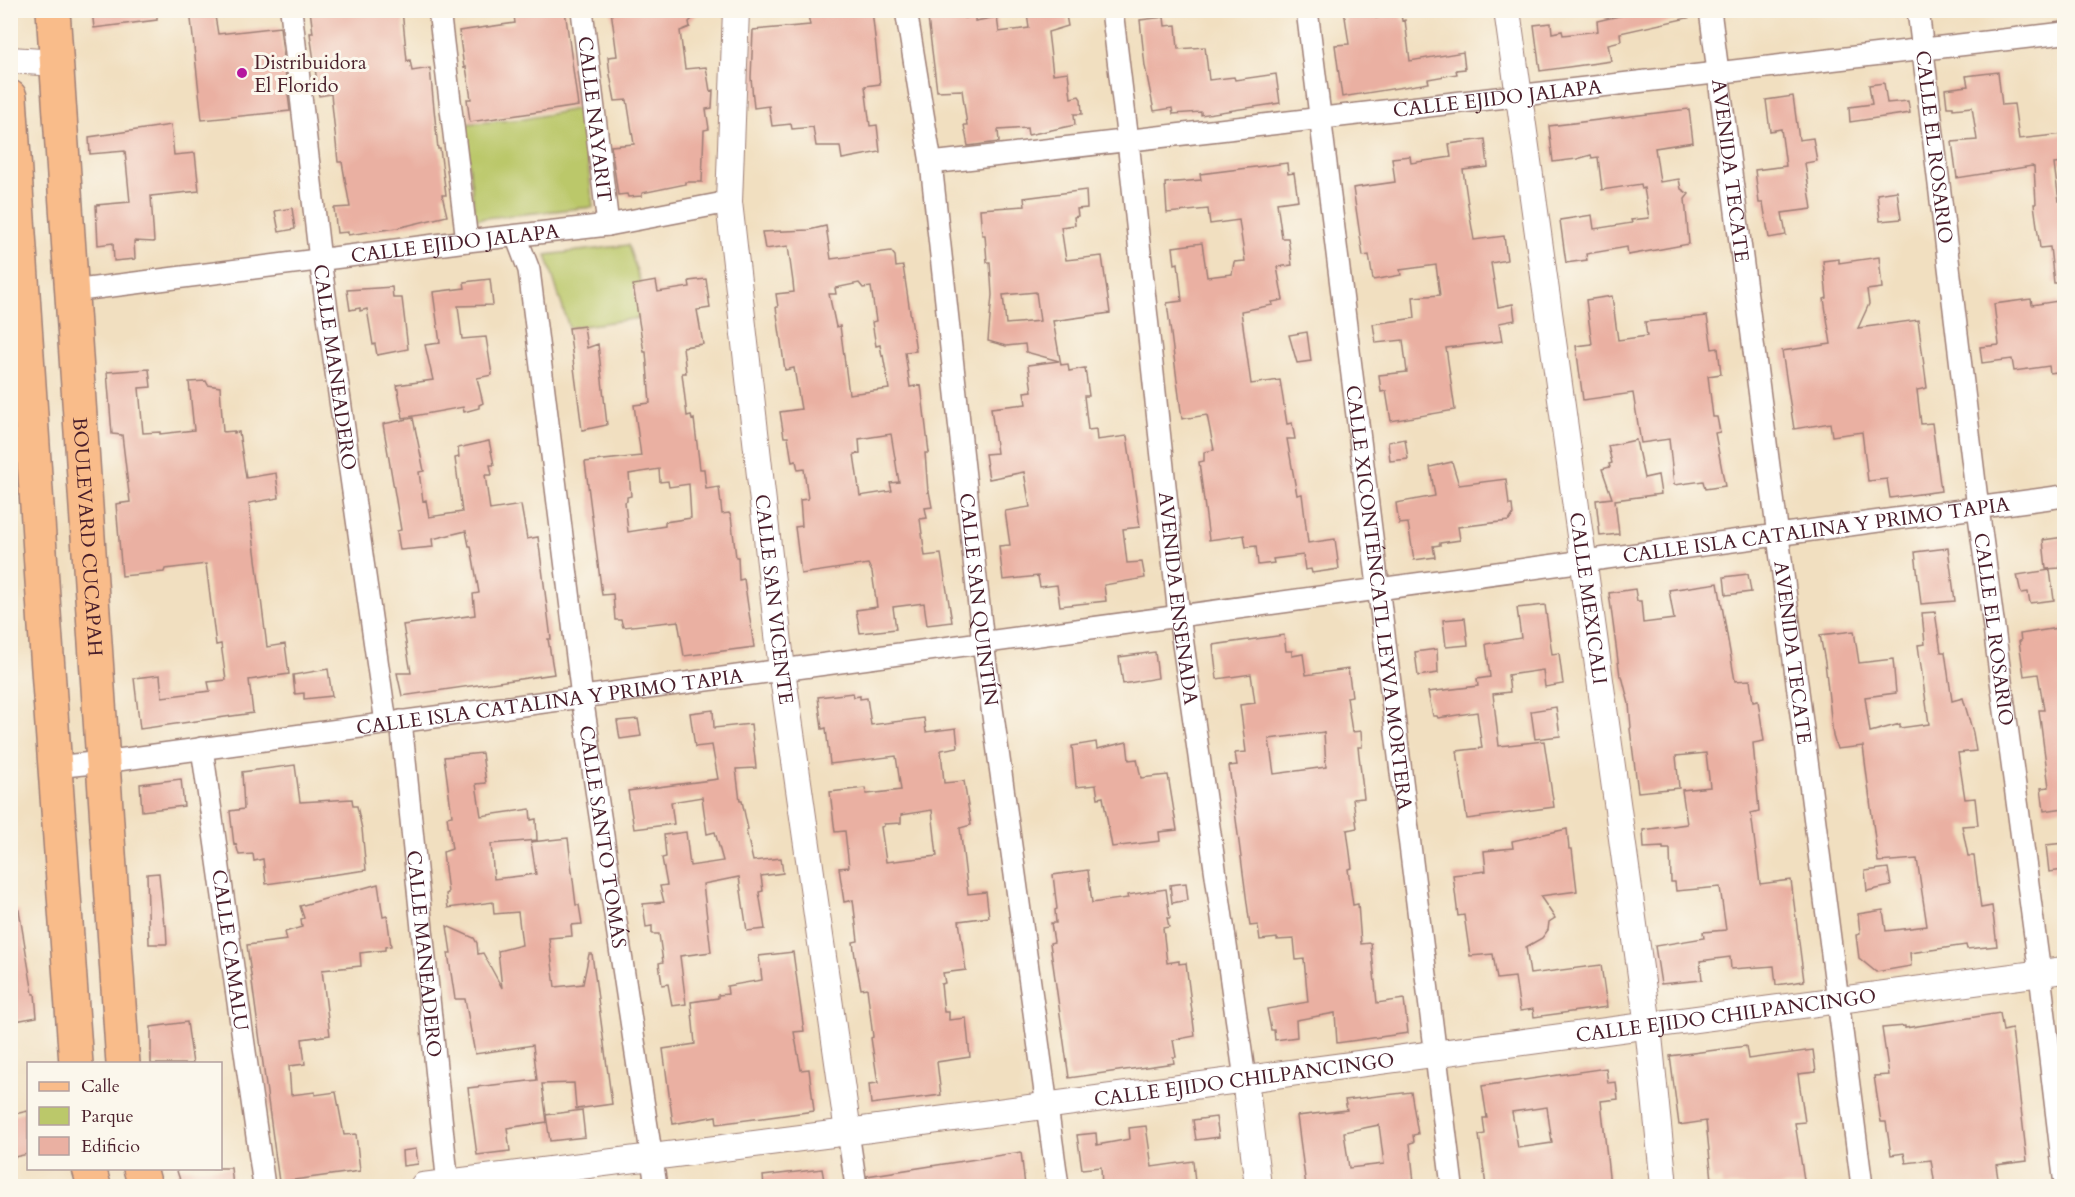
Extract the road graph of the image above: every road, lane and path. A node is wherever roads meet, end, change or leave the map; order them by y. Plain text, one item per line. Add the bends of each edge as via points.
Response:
1 (53, 10) edge
2 (291, 10) edge
3 (439, 10) edge
4 (582, 10) edge
5 (736, 10) edge
6 (906, 10) edge
7 (1112, 10) edge
8 (1307, 10) edge
9 (1507, 10) edge
10 (1710, 10) edge
11 (1917, 10) edge
12 (2064, 33) edge
13 (1923, 50) junction
14 (10, 60) edge
15 (57, 63) junction
16 (1719, 73) junction
17 (1519, 96) junction
18 (10, 97) edge
19 (1319, 119) junction
20 (1128, 141) junction
21 (931, 163) junction
22 (729, 202) junction
23 (608, 225) junction
24 (516, 236) junction
25 (467, 241) junction
26 (320, 260) junction
27 (72, 291) junction
28 (2064, 496) edge
29 (1978, 508) junction
30 (1777, 535) junction
31 (1582, 562) junction
32 (1378, 589) junction
33 (1179, 616) junction
34 (983, 643) junction
35 (782, 670) junction
36 (582, 697) junction
37 (393, 722) junction
38 (202, 748) junction
39 (103, 762) junction
40 (54, 766) junction
41 (2052, 972) edge
42 (1838, 1000) junction
43 (1648, 1026) junction
44 (1434, 1054) junction
45 (76, 1062) edge
46 (123, 1062) edge
47 (1245, 1079) junction
48 (1047, 1106) junction
49 (848, 1132) junction
50 (652, 1156) junction
51 (90, 1170) edge
52 (141, 1170) edge
53 (2064, 1177) edge
54 (94, 1186) edge
55 (145, 1186) edge
56 (264, 1186) edge
57 (440, 1186) edge
58 (656, 1186) edge
59 (856, 1186) edge
60 (1058, 1186) edge
61 (1258, 1186) edge
62 (1452, 1186) edge
63 (1664, 1186) edge
64 (1862, 1186) edge

1 - 15 main road, BOULEVARD CUCAPAH
2 - 26 street, CALLE MANEADERO
3 - 25 street
4 - 23 street, CALLE NAYARIT
5 - 22 street, CALLE SAN VICENTE
6 - 21 street, CALLE SAN QUINTÍN
7 - 20 street, AVENIDA ENSENADA
8 - 19 street, CALLE XICONTÉNCATL LEYVA MORTERA
9 - 17 street, CALLE MEXICALI
10 - 16 street, AVENIDA TECATE
11 - 13 street, CALLE EL ROSARIO
12 - 13 street, CALLE EJIDO JALAPA
13 - 16 street, CALLE EJIDO JALAPA
13 - 29 street, CALLE EL ROSARIO
14 - 15 street
15 - 27 main road, BOULEVARD CUCAPAH
16 - 17 street, CALLE EJIDO JALAPA
16 - 30 street, AVENIDA TECATE
17 - 19 street, CALLE EJIDO JALAPA
17 - 31 street, CALLE MEXICALI
18 - 40 main road
19 - 20 street, CALLE EJIDO JALAPA
19 - 32 street, CALLE XICONTÉNCATL LEYVA MORTERA
20 - 21 street, CALLE EJIDO JALAPA
20 - 33 street, AVENIDA ENSENADA
21 - 34 street, CALLE SAN QUINTÍN
22 - 23 street, CALLE EJIDO JALAPA
22 - 35 street, CALLE SAN VICENTE
23 - 24 street, CALLE EJIDO JALAPA
24 - 25 street, CALLE EJIDO JALAPA
24 - 36 street, CALLE SANTO TOMÁS via 529,270
25 - 26 street, CALLE EJIDO JALAPA
26 - 27 street, CALLE EJIDO JALAPA
26 - 37 street, CALLE MANEADERO
27 - 39 main road, BOULEVARD CUCAPAH
28 - 29 street, CALLE ISLA CATALINA Y PRIMO TAPIA
29 - 30 street, CALLE ISLA CATALINA Y PRIMO TAPIA
29 - 41 street, CALLE EL ROSARIO
30 - 31 street, CALLE ISLA CATALINA Y PRIMO TAPIA
30 - 42 street, AVENIDA TECATE
31 - 32 street, CALLE ISLA CATALINA Y PRIMO TAPIA
31 - 43 street, CALLE MEXICALI
32 - 33 street, CALLE ISLA CATALINA Y PRIMO TAPIA
32 - 44 street, CALLE XICONTÉNCATL LEYVA MORTERA
33 - 34 street, CALLE ISLA CATALINA Y PRIMO TAPIA
33 - 47 street, AVENIDA ENSENADA
34 - 35 street, CALLE ISLA CATALINA Y PRIMO TAPIA
34 - 48 street, CALLE SAN QUINTÍN
35 - 36 street, CALLE ISLA CATALINA Y PRIMO TAPIA
35 - 49 street, CALLE SAN VICENTE
36 - 37 street, CALLE ISLA CATALINA Y PRIMO TAPIA
36 - 50 street, CALLE SANTO TOMÁS
37 - 38 street, CALLE ISLA CATALINA Y PRIMO TAPIA
37 - 57 street, CALLE MANEADERO
38 - 39 street, CALLE ISLA CATALINA Y PRIMO TAPIA
38 - 56 street, CALLE CAMALU
39 - 40 street, CALLE ISLA CATALINA Y PRIMO TAPIA
39 - 46 main road, BOULEVARD CUCAPAH
40 - 45 main road
41 - 42 street, CALLE EJIDO CHILPANCINGO
41 - 53 street, CALLE EL ROSARIO
42 - 43 street, CALLE EJIDO CHILPANCINGO
42 - 64 street, AVENIDA TECATE
43 - 44 street, CALLE EJIDO CHILPANCINGO
43 - 63 street, CALLE MEXICALI
44 - 47 street, CALLE EJIDO CHILPANCINGO
44 - 62 street, CALLE XICONTÉNCATL LEYVA MORTERA
47 - 48 street, CALLE EJIDO CHILPANCINGO
47 - 61 street, AVENIDA ENSENADA
48 - 49 street, CALLE EJIDO CHILPANCINGO
48 - 60 street, CALLE SAN QUINTÍN
49 - 50 street, CALLE EJIDO CHILPANCINGO
49 - 59 street, CALLE SAN VICENTE
50 - 57 street, CALLE EJIDO CHILPANCINGO
50 - 58 street, CALLE SANTO TOMÁS
51 - 54 main road
52 - 55 main road

